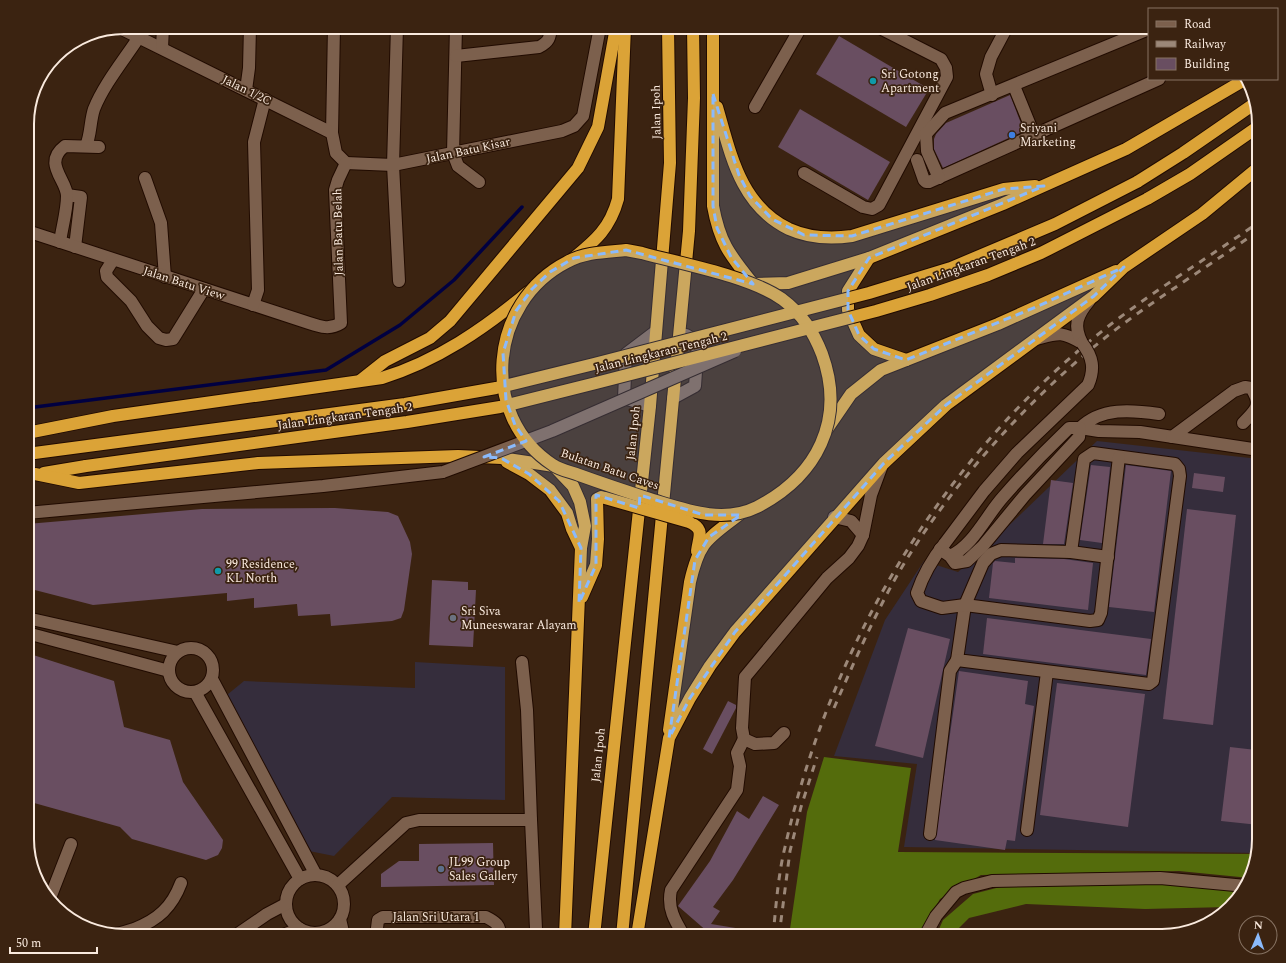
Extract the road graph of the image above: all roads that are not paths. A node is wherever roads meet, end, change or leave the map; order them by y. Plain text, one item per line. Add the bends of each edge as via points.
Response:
1 (133, 34) edge
2 (163, 34) edge
3 (250, 34) edge
4 (334, 34) edge
5 (397, 34) edge
6 (456, 34) edge
7 (550, 34) edge
8 (599, 34) edge
9 (615, 34) edge
10 (625, 34) edge
11 (668, 34) edge
12 (693, 34) edge
13 (713, 34) edge
14 (798, 34) edge
15 (892, 34) edge
16 (1003, 34) edge
17 (1137, 34) edge
18 (139, 37) junction
19 (162, 48) junction
20 (456, 56) junction
21 (1157, 80) edge
22 (1233, 83) edge
23 (1014, 86) junction
24 (246, 90) junction
25 (713, 94) junction
26 (992, 95) junction
27 (265, 99) junction
28 (755, 107) dead end
29 (1250, 107) edge
30 (1252, 131) edge
31 (332, 133) junction
32 (1034, 135) junction
33 (86, 146) junction
34 (99, 147) dead end
35 (453, 153) junction
36 (917, 160) dead end
37 (346, 163) junction
38 (392, 165) junction
39 (804, 173) dead end
40 (1252, 173) edge
41 (146, 178) dead end
42 (939, 178) junction
43 (479, 182) dead end
44 (1044, 186) junction
45 (67, 195) junction
46 (34, 233) edge
47 (60, 242) junction
48 (75, 247) junction
49 (574, 258) junction
50 (869, 258) junction
51 (113, 260) junction
52 (1124, 267) junction
53 (165, 277) junction
54 (399, 281) dead end
55 (753, 284) junction
56 (204, 289) junction
57 (532, 289) junction
58 (1094, 296) junction
59 (253, 306) junction
60 (341, 323) joint
61 (680, 331) junction
62 (655, 332) junction
63 (1032, 340) junction
64 (754, 343) junction
65 (1082, 343) junction
66 (906, 360) junction
67 (360, 381) junction
68 (1252, 389) edge
69 (674, 398) junction
70 (650, 406) junction
71 (1252, 412) edge
72 (1159, 414) dead end
73 (1243, 423) dead end
74 (1080, 428) junction
75 (827, 429) junction
76 (34, 432) edge
77 (1172, 437) junction
78 (1252, 449) edge
79 (34, 453) edge
80 (1119, 457) junction
81 (501, 458) junction
82 (884, 463) junction
83 (554, 466) junction
84 (34, 475) edge
85 (34, 476) edge
86 (34, 513) edge
87 (741, 513) junction
88 (834, 517) junction
89 (863, 535) junction
90 (942, 546) junction
91 (581, 548) junction
92 (1071, 552) junction
93 (1108, 557) junction
94 (695, 560) junction
95 (579, 603) junction
96 (965, 606) junction
97 (34, 620) edge
98 (34, 635) edge
99 (178, 652) junction
100 (957, 660) junction
101 (522, 662) dead end
102 (169, 671) junction
103 (1047, 672) junction
104 (212, 678) junction
105 (195, 692) junction
106 (784, 733) dead end
107 (669, 738) junction
108 (744, 739) junction
109 (531, 820) junction
110 (1026, 830) dead end
111 (930, 834) dead end
112 (70, 844) dead end
113 (316, 875) junction
114 (300, 879) junction
115 (181, 883) dead end
116 (338, 885) junction
117 (1239, 885) edge
118 (52, 893) edge
119 (286, 904) junction
120 (340, 919) junction
121 (300, 928) edge
122 (134, 929) edge
123 (246, 929) edge
124 (328, 929) edge
125 (342, 929) edge
126 (376, 929) edge
127 (500, 929) edge
128 (538, 929) edge
129 (565, 929) edge
130 (595, 929) edge
131 (623, 929) edge
132 (638, 929) edge
133 (680, 929) edge
134 (929, 929) edge

1 - 18 street, Jalan 1/2C
2 - 19 street
3 - 24 street
4 - 31 street
5 - 38 street
6 - 20 street
7 - 20 street via 547,43 539,47
8 - 35 street, Jalan Batu Kisar via 583,116 574,126 562,131
9 - 67 highway via 598,127 578,168 450,321 430,338 385,361
10 - 49 highway via 618,199 603,233
11 - 62 highway, Jalan Ipoh via 670,163
12 - 61 highway via 693,160
13 - 25 highway
14 - 28 street
15 - 39 street via 941,59 947,77 879,205 872,209 863,207
16 - 26 street via 986,74
17 - 23 street
18 - 19 street, Jalan 1/2C
18 - 33 street via 94,110
19 - 24 street, Jalan 1/2C
20 - 35 street
21 - 32 street
22 - 44 highway via 1126,150
23 - 26 street
23 - 32 street
24 - 27 street, Jalan 1/2C
25 - 44 highway via 739,175 750,196 757,206 779,224 804,234 831,238 852,236 1004,189
25 - 55 highway via 713,206 717,228 731,257
26 - 42 street via 945,113 926,134 927,151
27 - 31 street, Jalan 1/2C
27 - 59 street via 254,142 258,290
29 - 79 highway, Jalan Lingkaran Tengah 2, bridge via 1137,182 1055,224 952,268 855,297 496,388 405,404
30 - 64 highway, Jalan Lingkaran Tengah 2, bridge via 1190,174 1148,199 1041,253 988,275 876,311
31 - 37 street via 336,153
32 - 42 street
33 - 34 street
33 - 45 street via 65,146 57,156 56,172
35 - 38 street, Jalan Batu Kisar
35 - 43 street via 458,166
36 - 42 street via 926,182
37 - 38 street, Jalan Batu Kisar
37 - 60 street, Jalan Batu Belah via 335,190
38 - 54 street
40 - 52 highway via 1202,214
41 - 53 street via 161,223
44 - 50 highway
45 - 47 street
45 - 48 street via 81,197
46 - 47 street, Jalan Batu View
47 - 48 street, Jalan Batu View
48 - 51 street, Jalan Batu View
49 - 55 highway, Bulatan Batu Caves, bridge via 626,250
49 - 57 highway, Bulatan Batu Caves, bridge via 550,272
50 - 55 highway via 788,283
50 - 66 highway via 848,291 848,310 859,336 874,349
51 - 53 street, Jalan Batu View
51 - 56 street via 106,271 107,277 132,301 147,326 159,338 173,338
52 - 58 highway
52 - 66 highway via 1017,316
53 - 56 street, Jalan Batu View
55 - 75 highway, Bulatan Batu Caves, bridge via 781,298 804,318 818,342 829,379 830,411
56 - 59 street, Jalan Batu View
57 - 67 highway via 493,322 424,362 382,378
57 - 83 highway, Bulatan Batu Caves, bridge via 516,311 508,331 503,353 504,389 515,425
58 - 63 highway
58 - 65 street via 1080,311 1077,321 1076,328
59 - 60 street, Jalan Batu View via 326,328
61 - 69 highway
61 - 69 street via 698,342 695,386
62 - 70 highway, Jalan Ipoh
62 - 70 street via 626,354 624,398
63 - 65 street via 1065,334
63 - 82 highway via 946,405
64 - 84 highway, Jalan Lingkaran Tengah 2, bridge via 500,407
64 - 86 street, bridge via 552,431 443,472 308,488
65 - 90 street, bridge via 1092,360 1092,376 1088,385 1017,453
66 - 75 highway via 881,370 865,381 851,394
67 - 76 highway via 113,416
68 - 77 street via 1245,387 1234,391
69 - 131 highway
70 - 130 highway, Jalan Ipoh
71 - 73 street
72 - 74 street via 1134,410 1099,415 1090,418
74 - 77 street
74 - 90 street via 1069,428 1044,452 1002,498 961,552 950,556
75 - 87 highway, Bulatan Batu Caves, bridge via 818,450 797,480 760,506
77 - 78 street
80 - 92 street via 1094,453 1084,459
80 - 93 street
80 - 103 street via 1175,464 1179,469 1153,682 1149,684
81 - 83 highway
81 - 85 highway via 458,456 258,463 79,483
81 - 91 highway via 550,490 567,514
82 - 88 highway
82 - 89 street via 871,495
83 - 87 highway, Bulatan Batu Caves, bridge via 691,512 704,515
83 - 91 highway via 573,486 580,502 585,526
87 - 94 highway via 709,537
88 - 89 street via 851,522
88 - 107 highway via 735,632 702,679
89 - 108 street via 849,558 827,578 745,677 742,728
90 - 96 street via 920,586 918,598 942,608
91 - 95 highway
92 - 93 street
92 - 96 street via 1001,550 991,554 983,563
93 - 96 street via 1101,614 1098,620
94 - 95 highway, bridge via 700,531 698,527 689,522 601,497 597,499 596,565
94 - 107 highway
95 - 129 highway
96 - 100 street
97 - 99 street
98 - 102 street
99 - 102 street via 173,657
99 - 104 street via 192,648 205,653 213,664
100 - 103 street
100 - 111 street via 950,671
101 - 109 street via 527,710
102 - 105 street via 175,684 181,689
103 - 110 street
104 - 105 street via 203,689
104 - 113 street
105 - 114 street
106 - 108 street via 774,743 755,744
107 - 132 highway
108 - 133 street via 737,753 740,766 737,790 671,890 670,908
109 - 116 street via 419,820 406,824
109 - 128 street
112 - 118 street
113 - 114 street
113 - 116 street via 324,876
114 - 119 street via 292,886
115 - 122 street via 165,912 149,924
116 - 120 street via 344,902 344,911
117 - 134 street via 1160,878 992,881 956,892
119 - 121 street via 288,914
119 - 123 street
120 - 124 street
120 - 125 street
126 - 127 street, Jalan Sri Utara 1 via 378,920 383,917 486,917 495,921

